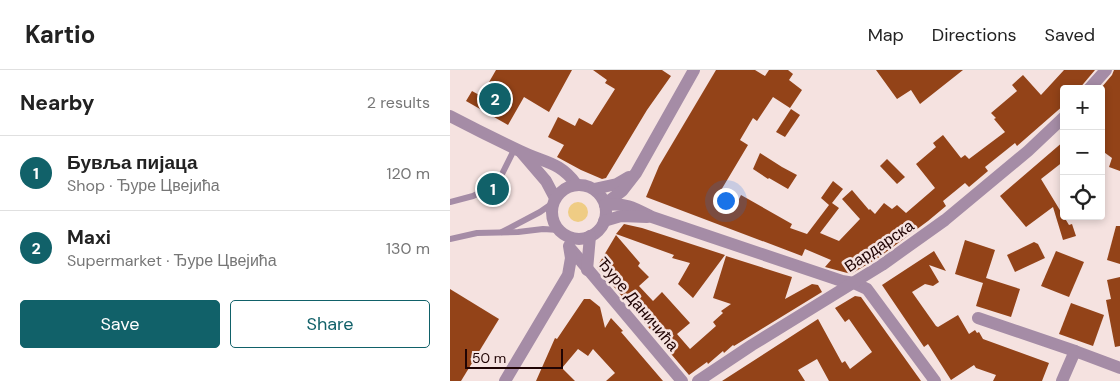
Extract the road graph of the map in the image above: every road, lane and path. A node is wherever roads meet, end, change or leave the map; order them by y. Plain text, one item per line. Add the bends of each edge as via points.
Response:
1 (694, 70) edge
2 (1106, 70) edge
3 (1093, 85) edge
4 (450, 116) edge
5 (1060, 121) edge
6 (518, 149) junction
7 (632, 178) junction
8 (576, 184) junction
9 (594, 189) junction
10 (554, 200) junction
11 (450, 202) edge
12 (605, 204) junction
13 (647, 214) junction
14 (604, 220) junction
15 (560, 232) junction
16 (500, 233) junction
17 (590, 236) junction
18 (450, 239) edge
19 (570, 248) junction
20 (587, 270) junction
21 (854, 283) junction
22 (563, 284) junction
23 (978, 318) dead end
24 (1075, 351) junction
25 (1120, 368) edge
26 (505, 381) edge
27 (682, 381) edge
28 (698, 381) edge
29 (935, 381) edge
30 (1062, 381) edge

1 - 7 street
2 - 3 street
4 - 6 street
5 - 21 street, Вардарска via 945,220
6 - 8 street via 553,163
6 - 10 street via 546,181
6 - 11 lane via 497,184 474,196
7 - 9 street
7 - 12 street
7 - 13 street via 633,197
8 - 9 street
8 - 10 street via 564,188
9 - 12 street
10 - 15 street via 552,217
10 - 16 lane via 540,212
12 - 13 street via 621,204
12 - 14 street
13 - 14 street
13 - 21 street
14 - 17 street
15 - 16 lane via 543,229
15 - 17 street via 578,239
15 - 19 street, Ђуре Даничића
16 - 18 lane via 477,233
17 - 20 street
19 - 20 street, Ђуре Даничића
19 - 22 street via 570,268
20 - 22 street
20 - 27 street, Ђуре Даничића
21 - 28 street, Вардарска
21 - 29 street via 873,295
22 - 26 street
23 - 24 street
24 - 25 street
24 - 30 street

